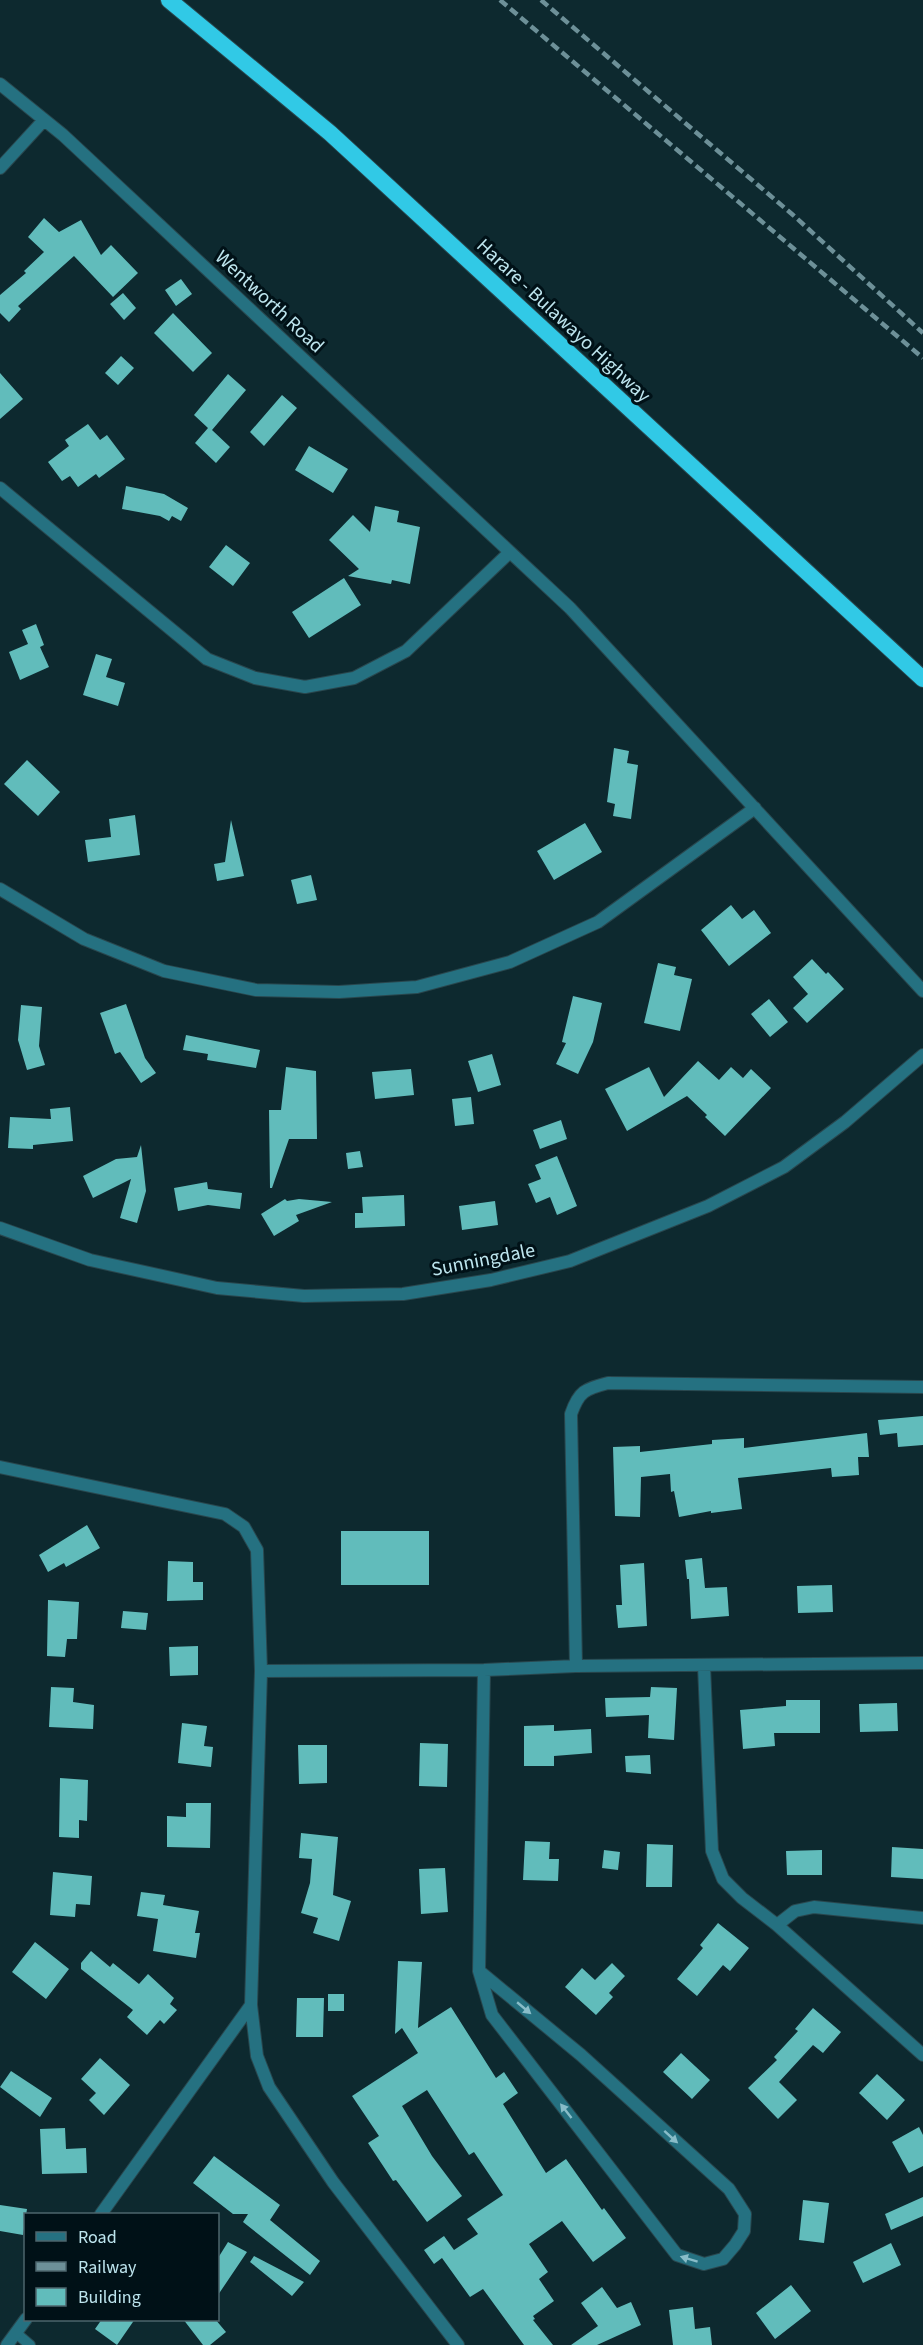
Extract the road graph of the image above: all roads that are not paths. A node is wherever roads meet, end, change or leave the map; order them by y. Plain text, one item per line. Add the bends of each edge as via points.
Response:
1 (169, 0) edge
2 (0, 84) edge
3 (45, 120) junction
4 (0, 168) edge
5 (0, 488) edge
6 (510, 552) junction
7 (923, 679) edge
8 (755, 808) junction
9 (0, 889) edge
10 (923, 991) edge
11 (923, 1055) edge
12 (0, 1228) edge
13 (923, 1387) edge
14 (0, 1467) edge
15 (923, 1664) edge
16 (576, 1665) junction
17 (704, 1666) junction
18 (484, 1670) junction
19 (261, 1671) junction
20 (923, 1918) edge
21 (777, 1925) junction
22 (479, 1971) junction
23 (251, 2005) junction
24 (923, 2055) edge
25 (102, 2213) edge
26 (25, 2321) edge
27 (16, 2333) junction
28 (7, 2345) edge
29 (30, 2345) edge
30 (458, 2345) edge

1 - 7 highway, Harare - Bulawayo Highway via 330,132
2 - 3 street, Wentworth Road
3 - 4 street
3 - 6 street, Wentworth Road
5 - 6 street via 207,660 255,678 305,687 354,678 406,651
6 - 8 street, Wentworth Road via 570,608
8 - 9 street via 598,922 510,962 417,987 339,992 256,990 164,971 84,939
8 - 10 street, Wentworth Road
11 - 12 street, Sunningdale via 845,1122 784,1167 708,1206 570,1261 491,1280 403,1294 304,1296 217,1288 90,1260
13 - 16 street via 608,1383 588,1388 576,1398 571,1414
14 - 19 street via 225,1514 244,1527 257,1550
15 - 17 street
16 - 17 street
16 - 18 street
17 - 21 street via 712,1851 723,1879
18 - 19 street
18 - 22 street
19 - 23 street
20 - 21 street via 814,1907 795,1911
21 - 24 street
22 -> 22 street via 581,2055 729,2190 745,2214 744,2231 723,2259 704,2264 677,2255 492,2015
23 - 25 street
23 - 30 street via 257,2056 269,2087 333,2182
26 - 27 street
27 - 28 street
27 - 29 lane

